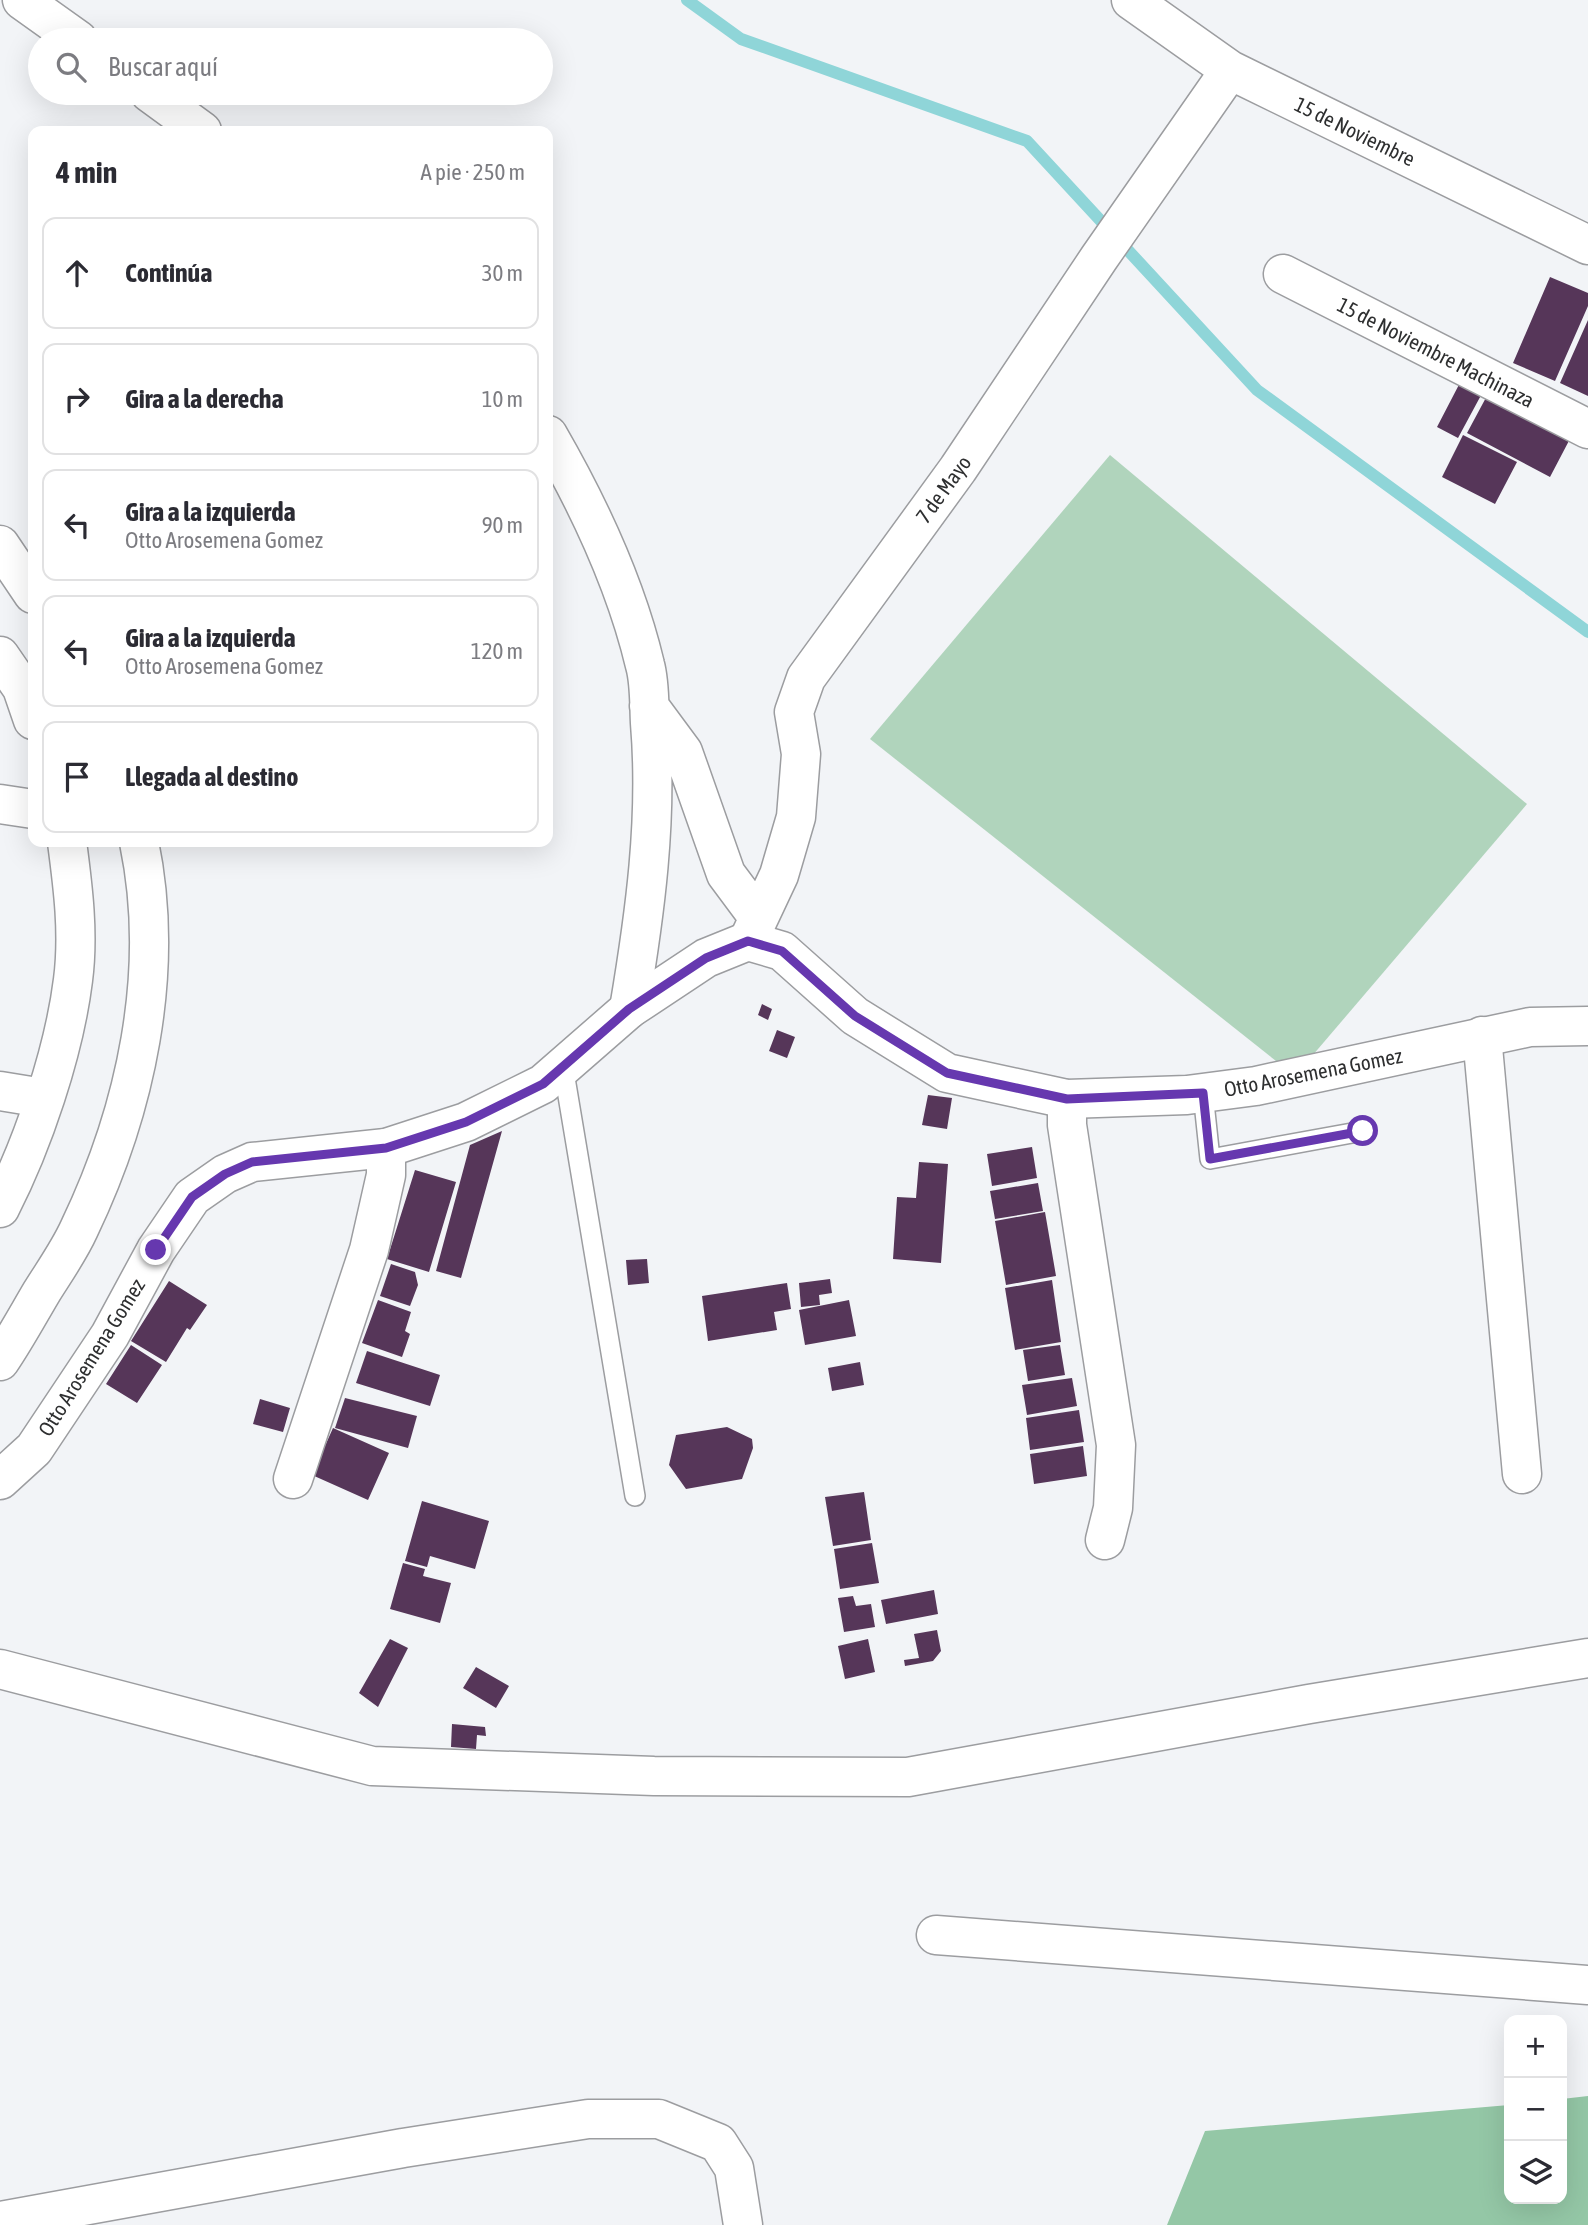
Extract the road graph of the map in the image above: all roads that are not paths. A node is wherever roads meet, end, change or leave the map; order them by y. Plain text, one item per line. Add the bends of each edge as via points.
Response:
1 (22, 0) edge
2 (1131, 0) edge
3 (61, 28) edge
4 (1230, 70) junction
5 (166, 105) edge
6 (195, 126) edge
7 (1588, 245) edge
8 (1283, 274) dead end
9 (1588, 429) edge
10 (553, 445) edge
11 (0, 545) edge
12 (28, 587) edge
13 (0, 656) edge
14 (28, 705) edge
15 (649, 706) junction
16 (0, 804) edge
17 (28, 808) edge
18 (68, 847) edge
19 (140, 847) edge
20 (753, 929) junction
21 (629, 1009) junction
22 (1588, 1026) edge
23 (1482, 1036) junction
24 (563, 1066) junction
25 (0, 1091) edge
26 (1203, 1093) junction
27 (43, 1098) junction
28 (1067, 1099) junction
29 (1363, 1131) dead end
30 (386, 1148) junction
31 (0, 1208) edge
32 (0, 1361) edge
33 (1522, 1474) dead end
34 (293, 1479) dead end
35 (0, 1480) edge
36 (635, 1496) dead end
37 (1105, 1540) dead end
38 (1588, 1658) edge
39 (0, 1669) edge
40 (936, 1935) dead end
41 (1588, 1985) edge
42 (0, 2221) edge
43 (743, 2225) edge

1 - 3 street
2 - 4 street, 15 de Noviembre
4 - 7 street, 15 de Noviembre
4 - 20 street, 7 de Mayo via 958,469 806,678 794,712 801,754 796,817 779,875
5 - 6 street
8 - 9 street, 15 de Noviembre Machinaza
10 - 15 street via 596,527 633,624 646,667
11 - 12 street
13 - 14 street
15 - 20 street via 682,752 726,874
15 - 21 street via 654,778 651,847
16 - 17 street
18 - 27 street via 75,907 73,979 62,1040
19 - 32 street via 148,917 148,968 143,1026 119,1128 79,1229
20 - 21 street, Otto Arosemena Gomez
20 - 28 street, Otto Arosemena Gomez via 855,1016 947,1073
21 - 24 street, Otto Arosemena Gomez
22 - 23 street, Otto Arosemena Gomez via 1530,1027
23 - 26 street, Otto Arosemena Gomez via 1270,1083
23 - 33 street
24 - 30 street, Otto Arosemena Gomez via 543,1084 466,1122
24 - 36 lane
25 - 27 street
26 - 28 street, Otto Arosemena Gomez
26 - 29 lane via 1210,1159
27 - 31 street via 18,1173
28 - 37 street via 1067,1125 1116,1445 1113,1508
30 - 34 street via 386,1175 369,1250
30 - 35 street, Otto Arosemena Gomez via 252,1162 192,1197 156,1250 110,1335 34,1449
38 - 39 street via 908,1777 654,1776 372,1766
40 - 41 street
42 - 43 street via 430,2143 588,2119 659,2119 718,2143 734,2168

